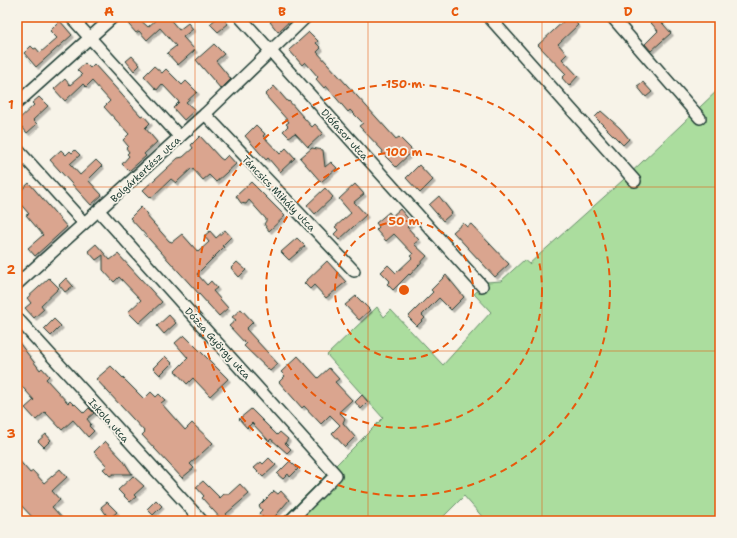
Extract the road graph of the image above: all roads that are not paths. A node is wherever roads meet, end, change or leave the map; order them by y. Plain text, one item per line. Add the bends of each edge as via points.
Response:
1 (71, 17) edge
2 (113, 17) edge
3 (240, 17) edge
4 (306, 17) edge
5 (489, 17) edge
6 (612, 17) edge
7 (90, 38) junction
8 (270, 51) junction
9 (17, 102) edge
10 (205, 114) junction
11 (700, 118) dead end
12 (180, 136) junction
13 (17, 149) edge
14 (635, 182) dead end
15 (99, 211) junction
16 (84, 223) junction
17 (354, 271) dead end
18 (17, 284) edge
19 (482, 286) dead end
20 (17, 318) edge
21 (202, 521) edge
22 (290, 521) edge

1 - 7 street
2 - 7 street
3 - 8 street, Diófasor utca
4 - 8 street, Bolgárkertész utca
5 - 14 street
6 - 11 street
7 - 9 street
7 - 12 street
8 - 10 street, Bolgárkertész utca
8 - 19 street, Diófasor utca
10 - 12 street, Bolgárkertész utca
10 - 17 street, Táncsics Mihály utca
12 - 15 street, Bolgárkertész utca
13 - 16 street
15 - 16 street, Bolgárkertész utca
15 - 22 street, Dózsa György utca via 336,475
16 - 18 street, Bolgárkertész utca
20 - 21 street, Iskola utca

